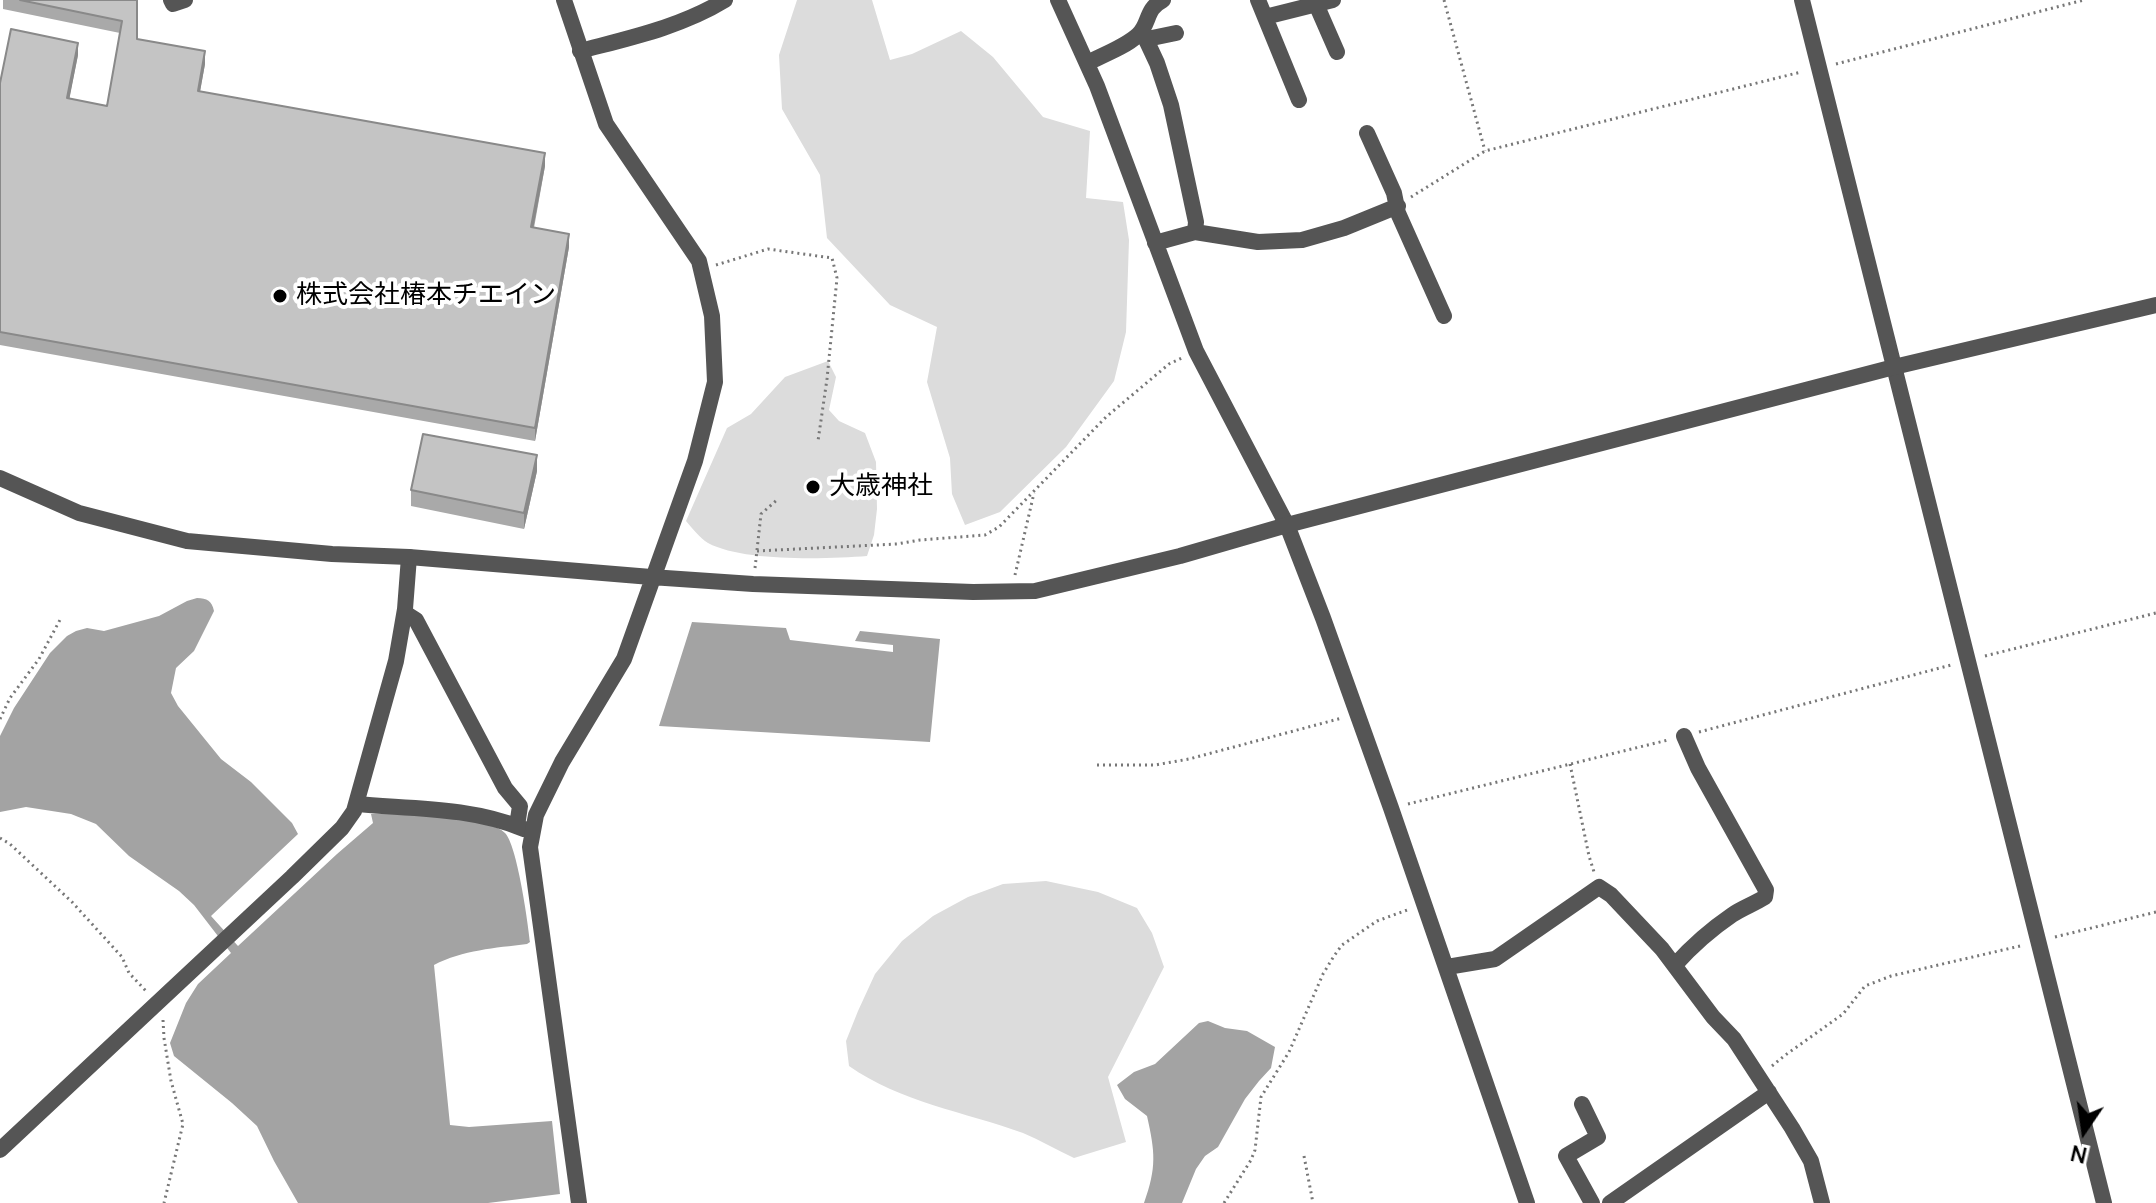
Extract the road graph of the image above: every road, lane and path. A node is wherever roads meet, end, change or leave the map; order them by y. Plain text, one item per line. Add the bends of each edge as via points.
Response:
1 (171, 0) edge
2 (185, 0) edge
3 (564, 0) edge
4 (725, 0) edge
5 (1058, 0) edge
6 (1163, 0) edge
7 (1258, 0) edge
8 (1444, 0) edge
9 (1802, 0) edge
10 (2084, 0) edge
11 (1325, 2) edge
12 (1265, 17) junction
13 (1176, 33) dead end
14 (1145, 35) junction
15 (580, 51) junction
16 (1337, 52) dead end
17 (1087, 63) junction
18 (1819, 68) junction
19 (1299, 100) dead end
20 (1367, 133) dead end
21 (1485, 151) junction
22 (1398, 206) junction
23 (1195, 232) junction
24 (1155, 243) junction
25 (701, 269) junction
26 (2156, 305) edge
27 (1444, 316) dead end
28 (1196, 351) junction
29 (1894, 367) junction
30 (818, 441) dead end
31 (0, 478) edge
32 (1034, 493) junction
33 (778, 499) dead end
34 (1287, 525) junction
35 (757, 551) junction
36 (409, 557) junction
37 (651, 577) junction
38 (753, 584) junction
39 (1015, 592) junction
40 (405, 613) junction
41 (2156, 613) edge
42 (61, 618) dead end
43 (1966, 661) junction
44 (1357, 714) junction
45 (0, 719) edge
46 (1684, 736) dead end
47 (1570, 764) dead end
48 (1097, 765) dead end
49 (356, 804) junction
50 (517, 826) junction
51 (533, 832) junction
52 (0, 838) edge
53 (1599, 887) junction
54 (1424, 902) junction
55 (2156, 912) edge
56 (2039, 941) junction
57 (1675, 965) junction
58 (1447, 967) junction
59 (158, 1003) junction
60 (1764, 1085) junction
61 (1582, 1104) dead end
62 (0, 1150) edge
63 (1304, 1156) dead end
64 (164, 1203) edge
65 (579, 1203) edge
66 (1224, 1203) edge
67 (1313, 1203) edge
68 (1527, 1203) edge
69 (1592, 1203) edge
70 (1610, 1203) edge
71 (1822, 1203) edge
72 (2104, 1203) edge

1 - 2 street
3 - 15 street
4 - 15 street via 654,31
5 - 17 street
6 - 14 street via 1147,15
7 - 12 street
8 - 21 path
9 - 18 street
10 - 18 path
11 - 12 street
11 - 16 street
12 - 19 street
13 - 14 street
14 - 17 street
14 - 23 street via 1171,105
15 - 25 street via 606,124
17 - 24 street
18 - 21 path
18 - 29 street
20 - 22 street
21 - 22 path
22 - 23 street via 1302,240 1258,242
22 - 27 street
23 - 24 street
24 - 28 street
25 - 30 path via 768,249 832,258 837,278
25 - 37 street via 712,316 715,382 695,461
26 - 29 street
28 - 32 path via 1169,364 1106,417
28 - 34 street
29 - 34 street
29 - 43 street
31 - 36 street via 79,513 187,541
32 - 35 path via 985,535
32 - 39 path
33 - 35 path via 761,514
34 - 39 street via 1112,573
34 - 44 street
35 - 38 path
36 - 37 street
36 - 40 street
37 - 38 street
37 - 51 street via 624,659 562,762
38 - 39 street
40 - 49 street
40 - 50 street via 416,620 505,788 520,806
41 - 43 path
42 - 45 path
43 - 56 street
44 - 48 path via 1189,759
44 - 54 street
46 - 57 street via 1766,890 1765,897 1710,930
47 - 53 path
49 - 50 street via 467,812
49 - 59 street via 342,828
50 - 51 street
51 - 65 street via 530,847
52 - 59 path via 72,902
53 - 57 street
53 - 58 street via 1495,959
54 - 58 street
54 - 66 path via 1377,921 1334,956 1289,1052 1261,1097 1255,1150
55 - 56 path
56 - 60 path via 1865,986 1843,1014 1784,1056
56 - 72 street
57 - 60 street
58 - 68 street
59 - 62 street
59 - 64 path via 183,1124
60 - 70 street
60 - 71 street via 1811,1161
61 - 69 street via 1598,1137 1566,1156
63 - 67 path

